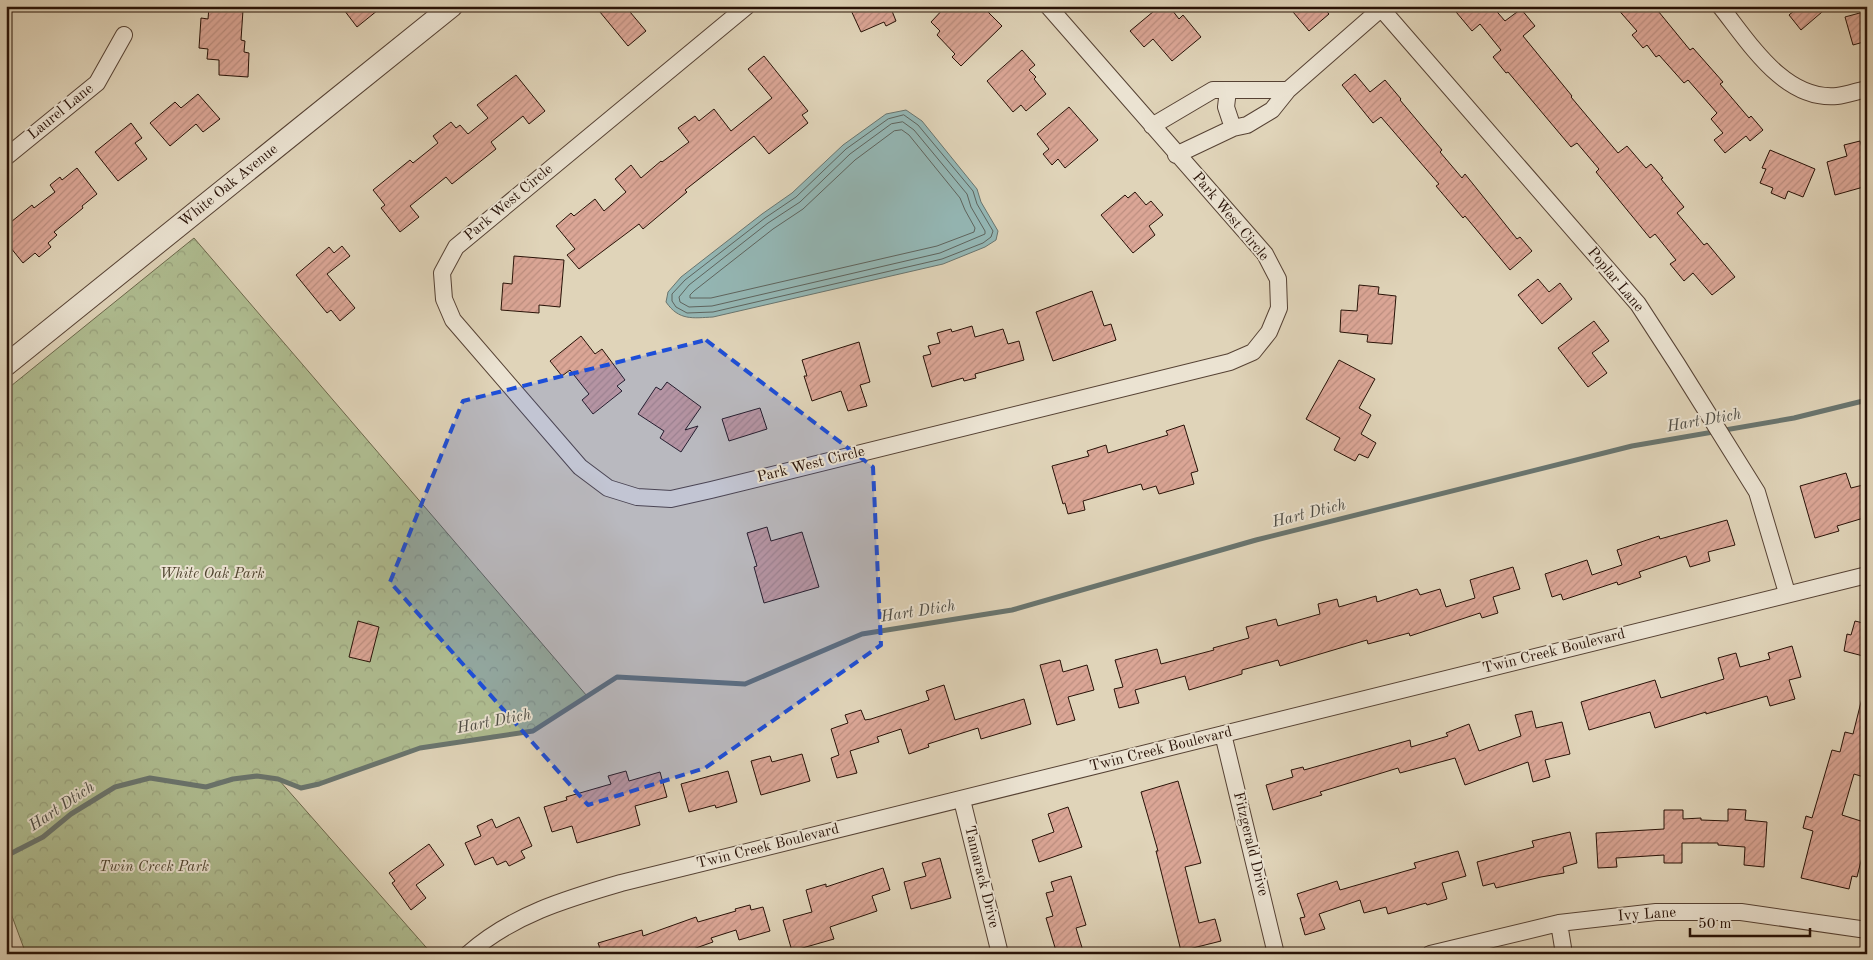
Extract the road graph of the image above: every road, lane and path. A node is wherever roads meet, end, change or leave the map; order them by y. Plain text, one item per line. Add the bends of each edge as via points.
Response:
1 (747, 6) edge
2 (1048, 6) edge
3 (1720, 6) edge
4 (1382, 7) edge
5 (444, 9) edge
6 (124, 36) dead end
7 (1867, 89) edge
8 (1228, 90) junction
9 (1288, 90) junction
10 (1152, 126) junction
11 (1233, 128) junction
12 (1176, 155) junction
13 (6, 157) edge
14 (6, 365) edge
15 (1867, 575) edge
16 (1787, 593) junction
17 (1223, 734) junction
18 (962, 800) junction
19 (1559, 923) junction
20 (1867, 930) edge
21 (468, 954) edge
22 (1000, 954) edge
23 (1276, 954) edge
24 (1430, 954) edge
25 (1564, 954) edge

1 - 12 street, Park West Circle via 456,247 442,273 444,299 453,320 580,466 608,488 637,498 671,499 1230,362 1254,352 1269,332 1278,308 1278,279 1265,254
2 - 10 street, Park West Circle
3 - 7 street via 1771,68 1801,90 1820,96 1837,96
4 - 9 street
4 - 16 street, Poplar Lane via 1638,304 1757,492
5 - 14 street, White Oak Avenue
6 - 13 street, Laurel Lane via 97,83
8 - 9 street
8 - 10 street via 1214,90
8 - 11 street via 1226,107
9 - 11 street via 1272,110 1247,125
10 - 12 street, Park West Circle
11 - 12 street
15 - 16 street, Twin Creek Boulevard
16 - 17 street, Twin Creek Boulevard
17 - 18 street, Twin Creek Boulevard
17 - 23 street, Fitzgerald Drive
18 - 21 street, Twin Creek Boulevard via 559,901 519,919 479,943
18 - 22 street, Tamarack Drive
19 - 20 street, Ivy Lane via 1656,912 1741,912
19 - 24 street, Ivy Lane
19 - 25 street

